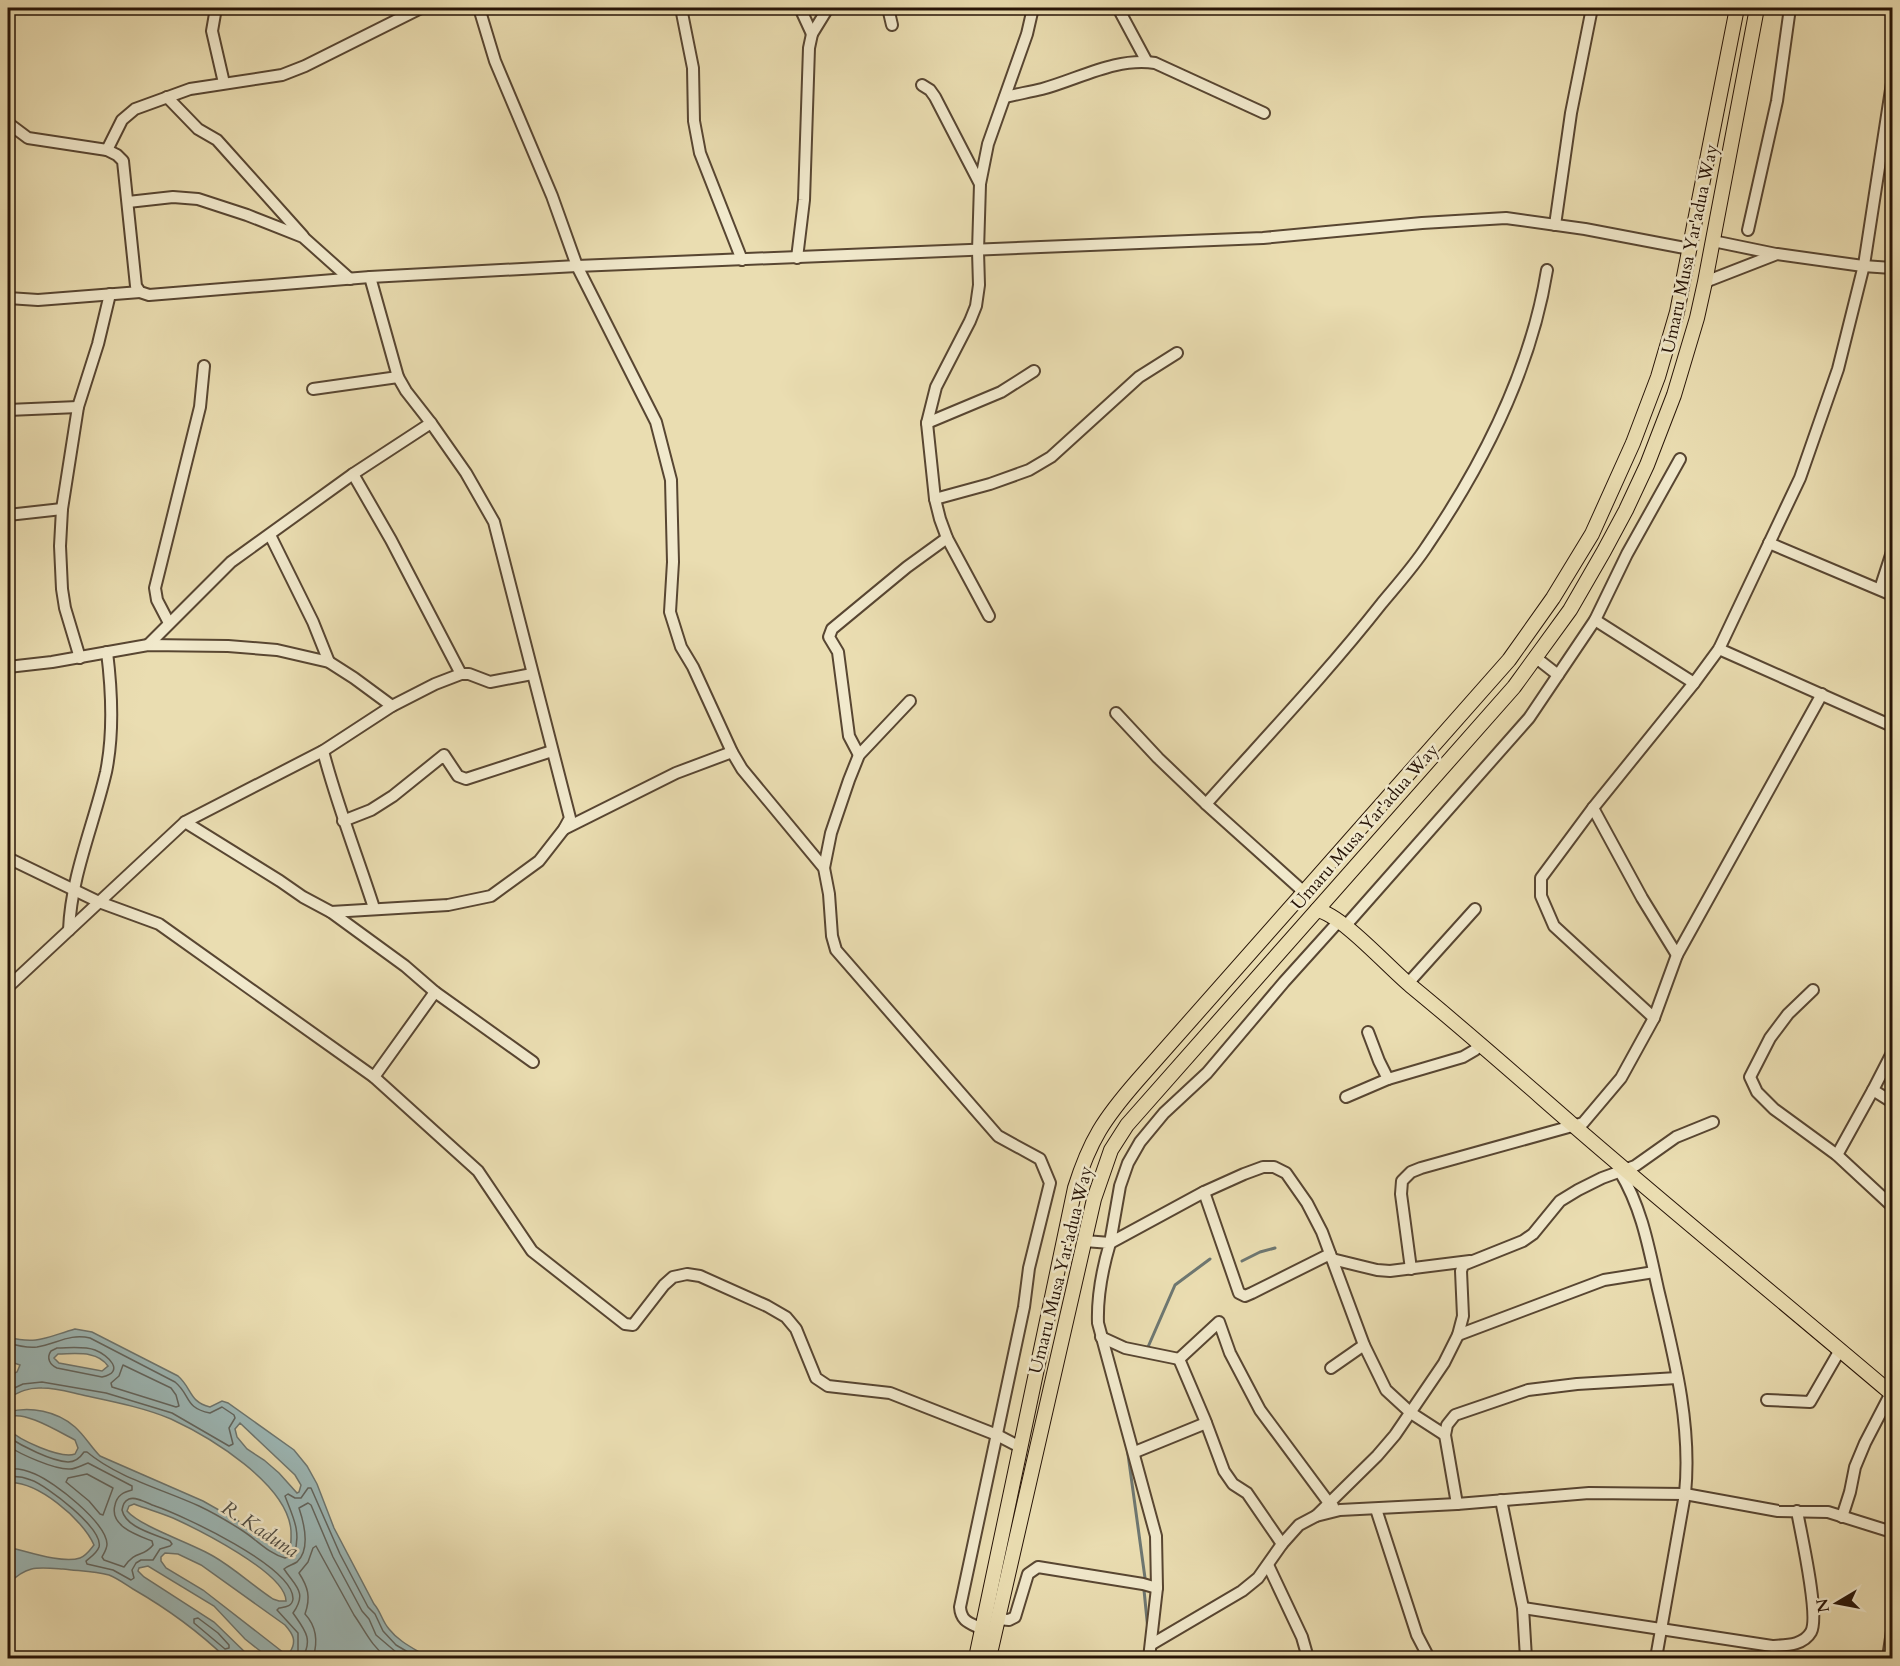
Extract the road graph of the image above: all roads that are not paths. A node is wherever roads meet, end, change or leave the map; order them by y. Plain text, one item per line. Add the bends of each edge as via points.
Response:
1 (216, 8) edge
2 (421, 8) edge
3 (479, 8) edge
4 (681, 8) edge
5 (800, 8) edge
6 (828, 8) edge
7 (888, 8) edge
8 (1033, 8) edge
9 (1118, 8) edge
10 (1592, 8) edge
11 (1737, 8) edge
12 (1757, 8) edge
13 (1790, 8) edge
14 (892, 25) dead end
15 (812, 34) junction
16 (1147, 62) junction
17 (1893, 83) edge
18 (224, 84) junction
19 (922, 85) dead end
20 (1005, 96) junction
21 (166, 97) junction
22 (1264, 112) dead end
23 (8, 123) edge
24 (1888, 143) edge
25 (107, 150) junction
26 (980, 184) junction
27 (1700, 199) junction
28 (128, 202) junction
29 (1720, 202) junction
30 (1555, 225) junction
31 (1748, 230) dead end
32 (303, 237) junction
33 (1713, 241) junction
34 (1690, 249) junction
35 (978, 251) junction
36 (1777, 254) junction
37 (797, 258) junction
38 (742, 260) junction
39 (577, 266) junction
40 (1863, 266) junction
41 (1893, 268) edge
42 (1547, 270) dead end
43 (370, 277) junction
44 (350, 279) junction
45 (1705, 282) junction
46 (141, 292) junction
47 (110, 294) junction
48 (8, 298) edge
49 (1178, 353) dead end
50 (204, 366) dead end
51 (1035, 371) dead end
52 (398, 377) junction
53 (313, 389) dead end
54 (78, 407) junction
55 (8, 410) edge
56 (431, 423) junction
57 (927, 423) junction
58 (1680, 459) dead end
59 (352, 474) junction
60 (935, 499) junction
61 (62, 509) junction
62 (8, 515) edge
63 (270, 535) junction
64 (947, 538) junction
65 (1769, 543) junction
66 (1893, 552) edge
67 (1880, 589) junction
68 (1893, 595) edge
69 (989, 616) dead end
70 (1595, 620) junction
71 (169, 623) junction
72 (148, 645) junction
73 (1719, 649) junction
74 (107, 652) junction
75 (1535, 657) junction
76 (80, 658) junction
77 (329, 662) junction
78 (8, 667) edge
79 (461, 674) junction
80 (532, 674) junction
81 (1558, 675) junction
82 (1694, 683) junction
83 (1822, 694) junction
84 (910, 700) dead end
85 (392, 706) junction
86 (1116, 713) dead end
87 (1893, 726) edge
88 (552, 751) junction
89 (323, 752) junction
90 (732, 752) junction
91 (859, 755) junction
92 (1206, 804) junction
93 (1593, 808) junction
94 (343, 821) junction
95 (185, 822) junction
96 (564, 829) junction
97 (8, 858) edge
98 (824, 868) junction
99 (74, 890) junction
100 (1305, 893) junction
101 (1327, 897) junction
102 (99, 902) junction
103 (374, 908) junction
104 (1475, 909) dead end
105 (1317, 910) junction
106 (331, 912) junction
107 (1343, 922) junction
108 (69, 930) junction
109 (1677, 955) junction
110 (1411, 980) junction
111 (8, 987) edge
112 (1813, 990) dead end
113 (435, 992) junction
114 (1654, 1018) junction
115 (1368, 1032) dead end
116 (1479, 1043) junction
117 (1893, 1053) edge
118 (533, 1062) dead end
119 (374, 1077) junction
120 (1388, 1079) junction
121 (1873, 1090) junction
122 (1346, 1097) dead end
123 (1893, 1102) edge
124 (1713, 1122) dead end
125 (1579, 1125) junction
126 (1837, 1155) junction
127 (1627, 1169) junction
128 (1204, 1191) junction
129 (1893, 1206) edge
130 (1084, 1241) junction
131 (1110, 1243) junction
132 (1331, 1257) junction
133 (1470, 1261) junction
134 (1411, 1269) junction
135 (1654, 1272) junction
136 (1458, 1335) junction
137 (1101, 1337) junction
138 (1364, 1345) junction
139 (1840, 1350) junction
140 (1179, 1359) junction
141 (1331, 1368) dead end
142 (1677, 1378) junction
143 (1892, 1390) edge
144 (1767, 1400) dead end
145 (1411, 1413) junction
146 (1206, 1423) junction
147 (997, 1435) junction
148 (1445, 1435) junction
149 (1020, 1447) junction
150 (1135, 1452) junction
151 (1685, 1494) junction
152 (1501, 1500) junction
153 (1329, 1503) junction
154 (1457, 1504) junction
155 (1376, 1509) junction
156 (1340, 1510) junction
157 (1797, 1511) junction
158 (1316, 1516) junction
159 (1842, 1517) junction
160 (1893, 1532) edge
161 (1282, 1544) junction
162 (1268, 1565) junction
163 (1157, 1588) junction
164 (1523, 1608) junction
165 (998, 1619) junction
166 (982, 1629) junction
167 (1662, 1630) junction
168 (1893, 1630) edge
169 (1152, 1644) junction
170 (976, 1659) edge
171 (989, 1659) edge
172 (1149, 1659) edge
173 (1308, 1659) edge
174 (1429, 1659) edge
175 (1526, 1659) edge
176 (1656, 1659) edge
177 (1888, 1659) edge

1 - 18 street via 212,32
2 - 18 street via 282,75
3 - 39 street via 495,61
4 - 38 street via 693,68 694,121 700,153
5 - 15 street
6 - 15 street
7 - 14 street
8 - 20 street
9 - 16 street
10 - 30 street via 1571,112
11 - 27 main road, Umaru Musa Yar'adua Way
12 - 29 main road, Umaru Musa Yar'adua Way
13 - 31 street via 1777,100
15 - 37 street via 804,200
16 - 20 street via 1125,62 1042,89
16 - 22 street
17 - 24 street
18 - 21 street
19 - 26 street via 935,97
20 - 26 street via 988,144
21 - 25 street via 135,109 122,120
21 - 32 street via 198,129 217,140
23 - 25 street via 28,138
24 - 40 street
25 - 28 street via 123,161
26 - 35 street
27 - 29 main road
27 - 34 main road, Umaru Musa Yar'adua Way
28 - 32 street via 173,197 198,199
28 - 46 street via 136,286
29 - 33 main road, Umaru Musa Yar'adua Way
30 - 34 street
30 - 35 street via 1506,218 1263,238
32 - 44 street
33 - 36 street
33 - 45 main road, Umaru Musa Yar'adua Way
34 - 100 main road, Umaru Musa Yar'adua Way via 1658,377 1592,534 1509,660
35 - 37 street
35 - 57 street via 976,306 936,387
36 - 40 street
36 - 45 street
37 - 38 street
38 - 39 street
39 - 43 street
39 - 90 street via 656,422 671,480 670,612 681,647
40 - 41 street
40 - 65 street via 1838,369 1800,478
42 - 92 street via 1542,302 1519,374 1491,441 1427,547 1354,639
43 - 44 street
43 - 52 street
44 - 46 street via 149,295
45 - 75 main road, Umaru Musa Yar'adua Way via 1674,395 1647,465 1570,610
46 - 47 street
47 - 48 street via 38,300
47 - 54 street
49 - 60 street via 1139,377 1051,457 1029,470
50 - 71 street via 200,407 155,588
51 - 57 street via 1001,392
52 - 53 street
52 - 56 street
54 - 55 street
54 - 61 street
56 - 59 street
56 - 80 street via 494,522
57 - 60 street
58 - 70 street
59 - 63 street
59 - 79 street
60 - 64 street
61 - 62 street
61 - 76 street via 62,589
63 - 71 street via 231,562
63 - 77 street
64 - 69 street
64 - 91 street via 832,629 830,637 838,652 849,736
65 - 67 street
65 - 73 street
66 - 67 street
67 - 68 street
70 - 81 street
70 - 82 street
71 - 72 street
72 - 74 street
72 - 77 street via 276,650
73 - 82 street
73 - 83 street
74 - 76 street
74 - 99 street via 112,729 106,771
75 - 81 street
75 - 101 main road, Umaru Musa Yar'adua Way via 1514,687
76 - 78 street
77 - 85 street
79 - 80 street via 490,682
79 - 85 street
80 - 88 street
81 - 107 street via 1529,718
82 - 93 street
83 - 87 street
83 - 109 street
84 - 91 street
85 - 89 street
86 - 92 street
88 - 94 street via 465,779 458,776 444,755 393,796
88 - 96 street via 570,818
89 - 94 street
89 - 95 street
90 - 96 street via 676,773
90 - 98 street via 746,775
91 - 98 street via 831,833
92 - 100 street
93 - 109 street
93 - 114 street via 1541,878 1541,896 1554,926
94 - 103 street
95 - 102 street
95 - 106 street
96 - 103 street via 538,861 491,896 448,904
97 - 99 street
98 - 147 street via 832,936 840,954 998,1136 1040,1159 1050,1183 1029,1268
99 - 102 street
99 - 108 street
100 - 149 main road, Umaru Musa Yar'adua Way via 1110,1112 1096,1134 1076,1188
101 - 105 main road, Umaru Musa Yar'adua Way
101 - 107 main road
102 - 108 street
102 - 119 street via 159,924
103 - 106 street
104 - 110 street
105 - 107 main road
105 - 130 main road, Umaru Musa Yar'adua Way via 1127,1125 1102,1172
106 - 113 street
107 - 110 main road
107 - 116 main road via 1400,977
107 - 131 street via 1140,1142 1120,1186
108 - 111 street
109 - 114 street
110 - 125 main road
112 - 126 street via 1770,1038 1750,1077 1757,1092 1774,1109
113 - 118 street
113 - 119 street
114 - 125 street via 1622,1078
115 - 120 street
116 - 120 street via 1463,1057
116 - 125 main road
117 - 121 street
119 - 147 street via 478,1171 532,1251 626,1324 633,1325 639,1319 673,1277 700,1276 786,1317 796,1329 816,1378 828,1386 890,1393
120 - 122 street
121 - 123 street
121 - 126 street
124 - 127 street via 1676,1137
125 - 127 main road
125 - 134 street via 1421,1168 1406,1177 1401,1194
126 - 129 street
127 - 133 street via 1560,1201 1523,1241
127 - 135 street
127 - 139 main road
127 - 143 main road
128 - 131 street
128 - 132 street via 1263,1167 1286,1173 1307,1203
128 - 132 street via 1239,1293 1245,1296
130 - 131 street
130 - 165 main road, Umaru Musa Yar'adua Way
131 - 137 street via 1097,1305
132 - 134 street via 1377,1270
132 - 138 street
133 - 134 street
133 - 136 street via 1461,1271 1463,1316
135 - 136 street via 1604,1280
135 - 142 street
136 - 145 street
137 - 140 street via 1125,1348
137 - 150 street
138 - 141 street
138 - 145 street via 1386,1390
139 - 143 main road
139 - 144 street via 1810,1402
140 - 146 street
140 - 153 street via 1219,1322 1230,1353 1260,1410
142 - 148 street via 1528,1390 1455,1415
142 - 151 street via 1685,1420
143 - 159 street via 1855,1467
145 - 148 street
145 - 153 street via 1377,1456
146 - 150 street
146 - 161 street via 1224,1471 1233,1484 1247,1492
147 - 149 street
147 - 166 street via 960,1608 965,1621
148 - 154 street
149 - 166 main road, Umaru Musa Yar'adua Way
150 - 163 street via 1156,1536
151 - 152 street via 1589,1493
151 - 157 street
151 - 167 street
152 - 154 street
152 - 164 street
153 - 156 street
153 - 158 street
154 - 155 street
155 - 156 street
155 - 174 street via 1417,1635
156 - 158 street
157 - 159 street via 1828,1512
157 - 167 street via 1814,1613 1811,1632 1799,1643 1772,1646
158 - 161 street via 1299,1525
159 - 160 street
161 - 162 street
162 - 169 street via 1242,1592
162 - 173 street via 1302,1637
163 - 165 street via 1038,1567 1028,1574 1015,1617
163 - 169 street
164 - 167 street
164 - 175 street
165 - 171 main road, Umaru Musa Yar'adua Way
166 - 170 main road, Umaru Musa Yar'adua Way
167 - 176 street
168 - 177 street
169 - 172 street

